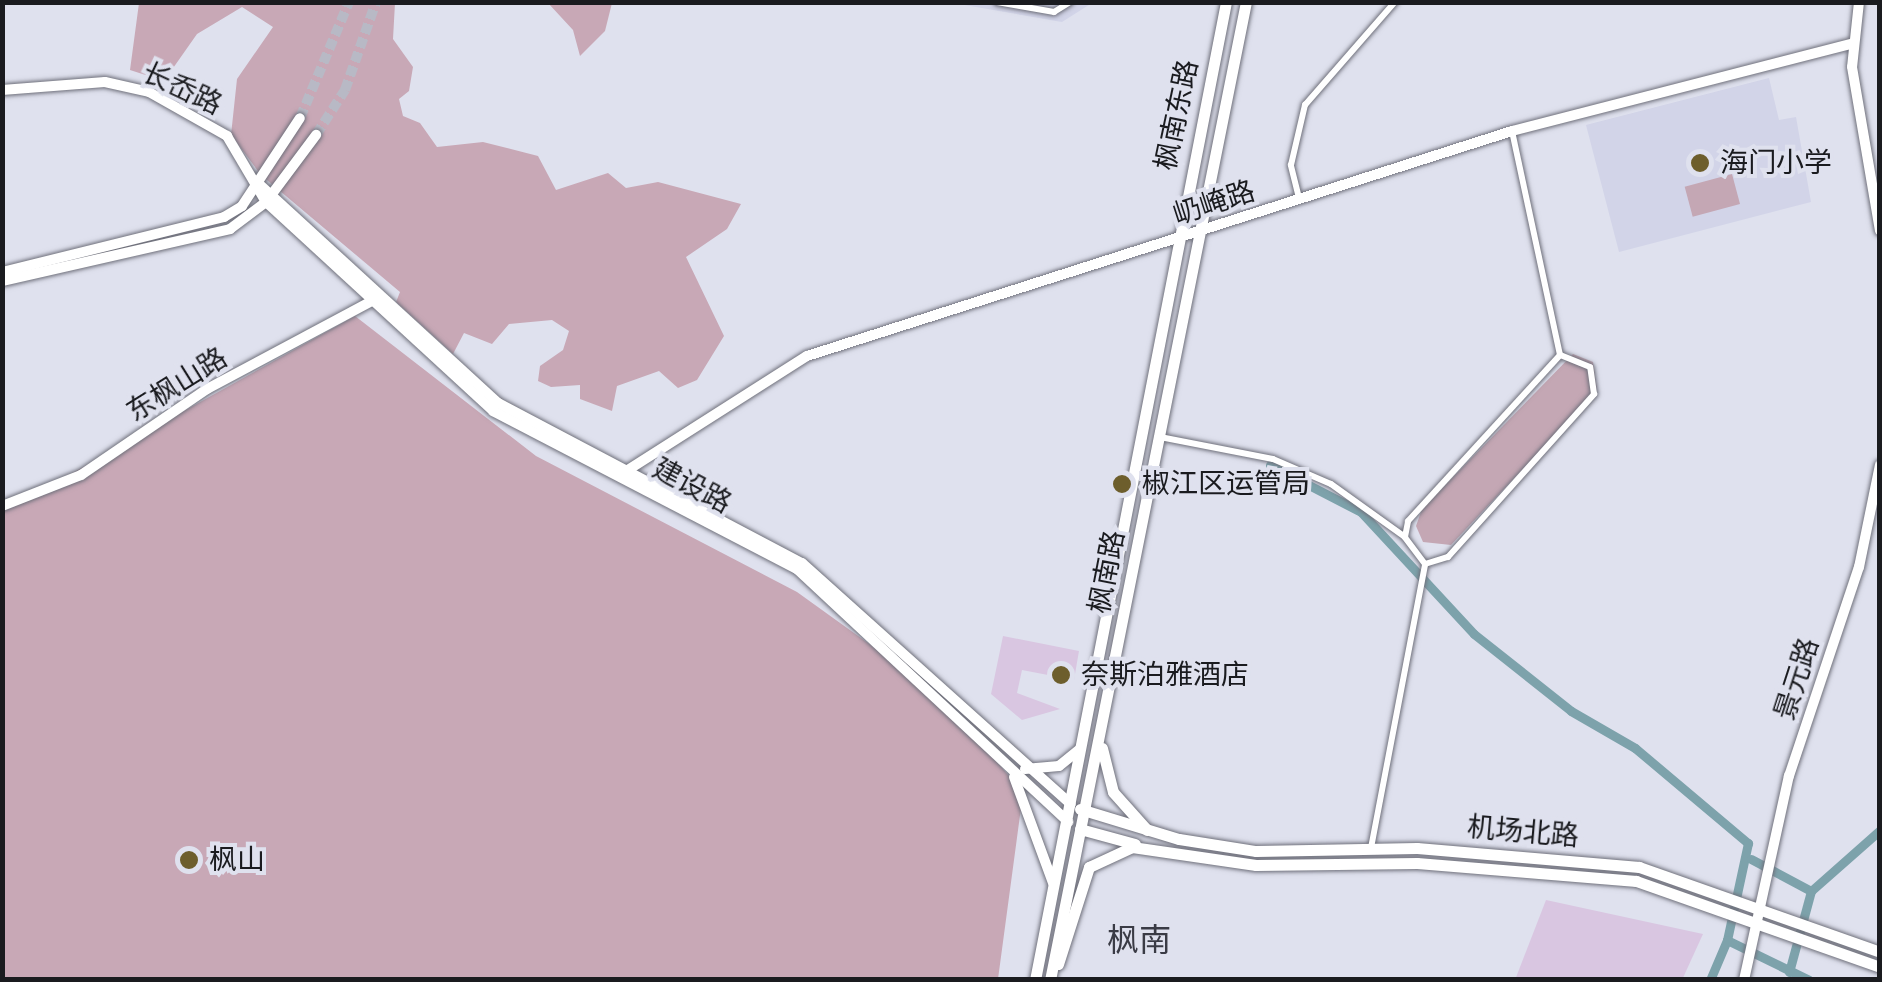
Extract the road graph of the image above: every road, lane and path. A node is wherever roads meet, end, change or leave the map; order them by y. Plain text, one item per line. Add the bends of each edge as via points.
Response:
1 (997, 2) edge
2 (1070, 2) edge
3 (1226, 2) edge
4 (1246, 2) edge
5 (1395, 2) edge
6 (1859, 2) edge
7 (1851, 44) junction
8 (2, 90) edge
9 (300, 118) tunnel mouth
10 (1512, 131) junction
11 (316, 135) tunnel mouth
12 (257, 182) junction
13 (269, 198) junction
14 (1299, 198) junction
15 (1880, 231) edge
16 (1198, 233) junction
17 (1176, 238) junction
18 (2, 272) edge
19 (2, 281) edge
20 (374, 300) junction
21 (1560, 355) junction
22 (1158, 437) junction
23 (1880, 464) edge
24 (624, 472) junction
25 (2, 506) edge
26 (1404, 538) junction
27 (1425, 564) junction
28 (1100, 738) junction
29 (1083, 744) junction
30 (1009, 768) junction
31 (1024, 769) junction
32 (1071, 804) junction
33 (1087, 812) junction
34 (1068, 822) junction
35 (1083, 830) junction
36 (1150, 832) junction
37 (1153, 849) junction
38 (1371, 849) junction
39 (1054, 888) junction
40 (1760, 908) junction
41 (1755, 928) junction
42 (1880, 952) edge
43 (1880, 967) edge
44 (1745, 975) edge
45 (1051, 977) edge
46 (1035, 980) edge

1 - 2 street via 1054,12
3 - 17 main road, 枫南东路
4 - 16 main road, 枫南路
5 - 14 street via 1304,105 1292,166
6 - 7 main road
7 - 10 main road, 屷崦路
7 - 15 main road
8 - 12 main road, 长岙路 via 105,82 148,92 228,136
9 - 12 main road
10 - 14 main road, 屷崦路
10 - 21 street
11 - 13 main road
12 - 13 main road, 建设路
12 - 18 main road via 224,218
13 - 19 main road via 230,229
13 - 20 main road, 建设路
13 - 24 main road, 建设路 via 498,403
14 - 16 main road, 屷崦路
16 - 17 main road, 屷崦路
16 - 22 main road, 枫南路
17 - 24 main road, 屷崦路 via 807,356
17 - 29 main road, 枫南路
20 - 24 main road, 建设路 via 493,410
20 - 25 main road, 东枫山路 via 207,390 81,476
21 - 26 street via 1408,520
21 - 27 street via 1590,366 1594,394 1448,558
22 - 26 street via 1274,460 1330,484
22 - 28 main road, 枫南路
23 - 40 main road, 景元路 via 1858,567 1789,776
24 - 30 main road, 建设路 via 797,569
24 - 31 main road, 建设路 via 802,563
26 - 27 street
27 - 38 street
28 - 33 main road, 枫南路
28 - 36 main road via 1113,792
29 - 31 main road via 1059,766
29 - 32 main road, 枫南路
30 - 34 main road, 建设路
30 - 39 main road via 1037,824
31 - 32 main road, 建设路
32 - 33 main road, 机场北路
32 - 34 main road, 枫南路
33 - 35 main road, 枫南路
33 - 36 main road, 机场北路
34 - 35 main road, 建设路
34 - 39 main road, 枫南路
35 - 37 main road, 建设路
35 - 45 main road, 枫南路
36 - 38 main road, 机场北路 via 1256,851
37 - 41 main road, 机场北路 via 1256,865 1416,863 1636,881
37 - 45 main road via 1122,848 1089,867
38 - 40 main road, 机场北路 via 1639,866
39 - 46 main road, 枫南路
40 - 41 main road, 景元路
40 - 42 main road, 机场北路
41 - 43 main road, 机场北路
41 - 44 main road, 景元路

